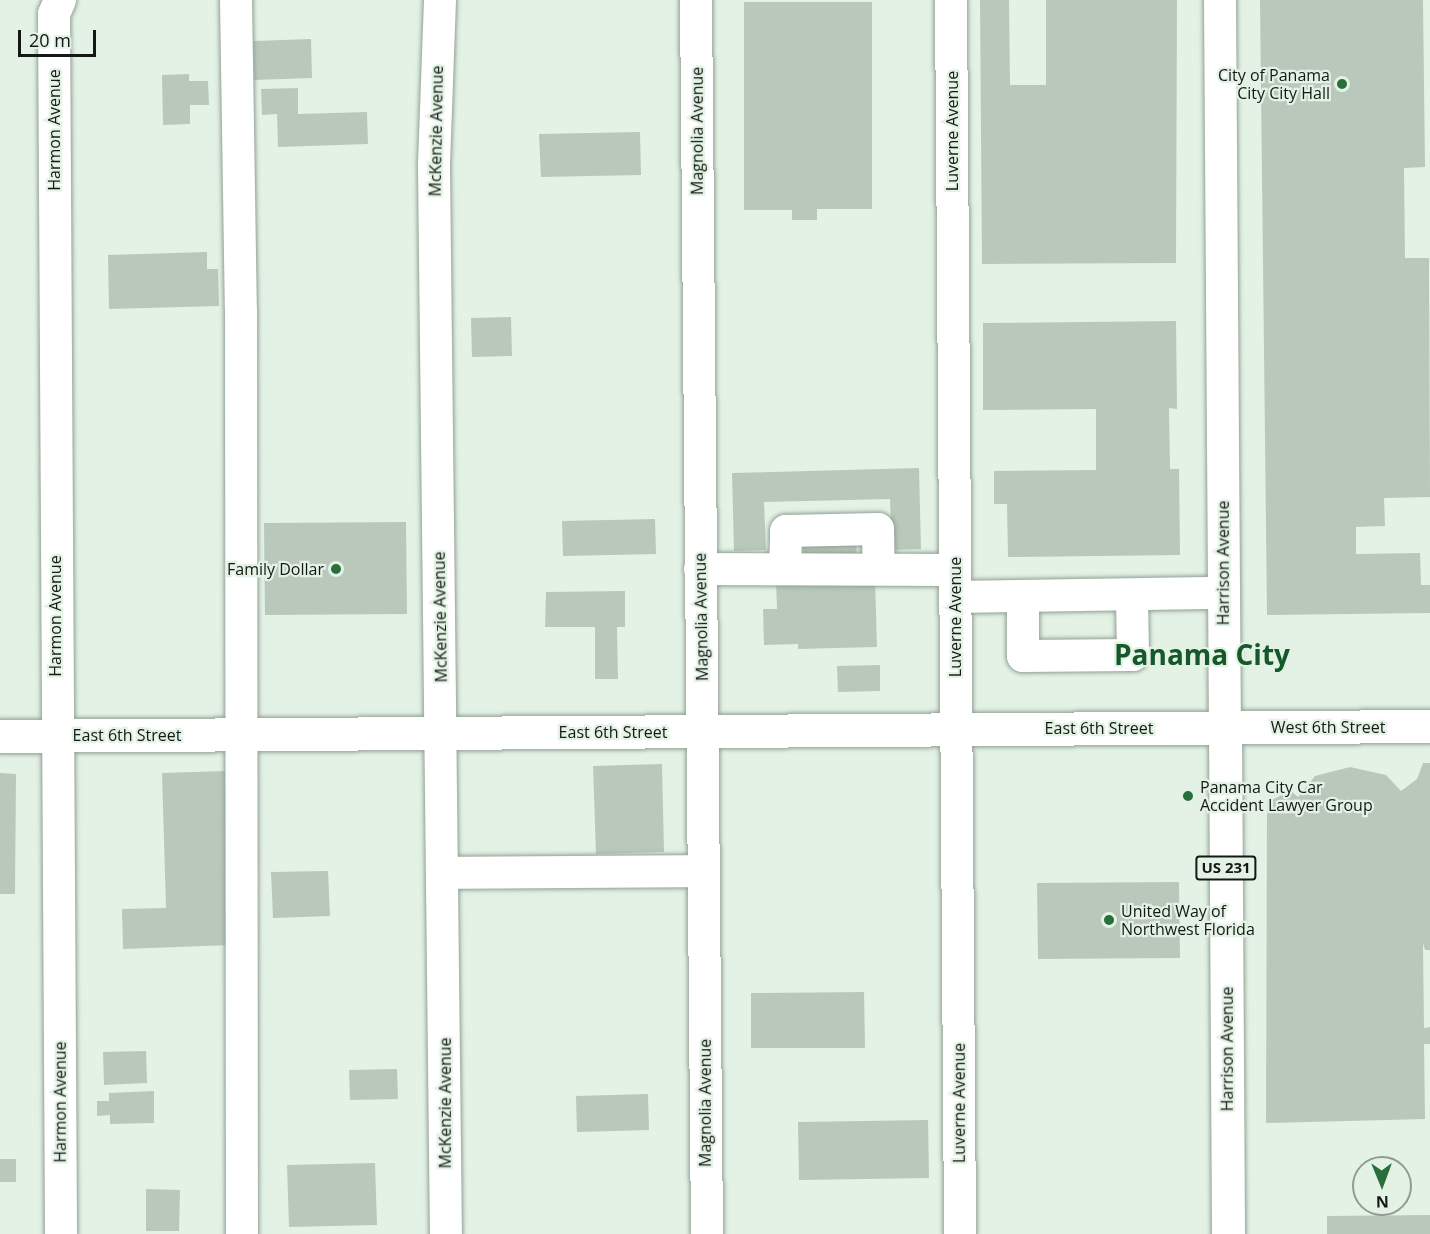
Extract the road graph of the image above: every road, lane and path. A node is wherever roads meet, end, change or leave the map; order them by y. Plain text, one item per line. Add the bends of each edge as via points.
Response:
1 (60, 0) edge
2 (236, 0) edge
3 (440, 0) edge
4 (696, 0) edge
5 (951, 0) edge
6 (1220, 0) edge
7 (700, 569) junction
8 (955, 584) junction
9 (1223, 593) junction
10 (1132, 595) junction
11 (1023, 596) junction
12 (1430, 726) edge
13 (1225, 727) junction
14 (956, 729) junction
15 (702, 732) junction
16 (442, 734) junction
17 (242, 735) junction
18 (0, 736) edge
19 (56, 736) junction
20 (703, 872) junction
21 (443, 873) junction
22 (61, 1234) edge
23 (242, 1234) edge
24 (446, 1234) edge
25 (707, 1234) edge
26 (960, 1234) edge
27 (1228, 1234) edge

1 - 19 street, Harmon Avenue via 54,14
2 - 17 street
3 - 16 street, McKenzie Avenue via 434,167
4 - 7 street, Magnolia Avenue
5 - 8 street, Luverne Avenue
6 - 9 street, Harrison Avenue
7 - 8 street via 879,568
7 - 15 street, Magnolia Avenue
8 - 11 street
8 - 14 street, Luverne Avenue
9 - 10 street
9 - 13 street, Harrison Avenue
10 - 11 street
10 - 11 street via 1133,655 1078,656 1023,656
12 - 13 main road, West 6th Street
13 - 14 main road, East 6th Street
13 - 27 main road, Harrison Avenue / US 231
14 - 15 main road, East 6th Street
14 - 26 street, Luverne Avenue
15 - 16 main road, East 6th Street
15 - 20 street, Magnolia Avenue
16 - 17 main road, East 6th Street
16 - 21 street, McKenzie Avenue
17 - 19 main road, East 6th Street
17 - 23 street
18 - 19 main road, East 6th Street
19 - 22 street, Harmon Avenue
20 - 21 street
20 - 25 street, Magnolia Avenue
21 - 24 street, McKenzie Avenue

